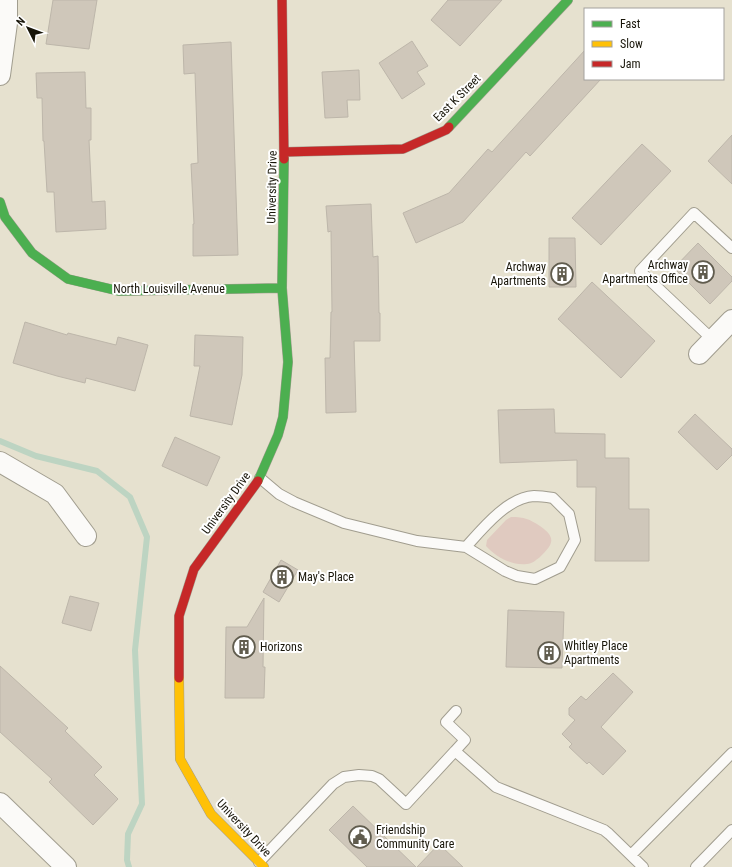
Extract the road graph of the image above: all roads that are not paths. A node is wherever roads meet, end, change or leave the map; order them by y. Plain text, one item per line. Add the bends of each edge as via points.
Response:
1 (7, 0) edge
2 (282, 0) edge
3 (568, 0) edge
4 (0, 75) edge
5 (284, 152) junction
6 (0, 202) edge
7 (732, 248) edge
8 (282, 288) junction
9 (732, 320) edge
10 (706, 347) joint
11 (0, 462) edge
12 (260, 478) junction
13 (86, 536) dead end
14 (466, 546) junction
15 (456, 711) dead end
16 (455, 751) junction
17 (732, 753) edge
18 (0, 802) edge
19 (732, 830) edge
20 (631, 856) junction
21 (261, 864) edge
22 (66, 867) edge
23 (643, 867) edge
24 (696, 867) edge

1 - 4 street via 7,23
2 - 5 street, University Drive
3 - 5 street, East K Street via 446,130 403,149
5 - 8 street, University Drive
6 - 8 street, North Louisville Avenue via 5,217 32,254 68,279 120,291
7 - 10 lane via 694,213 640,271
8 - 12 street, University Drive via 288,362 283,417
9 - 10 street
11 - 13 street via 55,494
12 - 14 lane via 284,497 344,524 417,541
12 - 21 street, University Drive via 194,569 179,616 180,758 211,814
14 - 14 lane via 505,571 517,576 535,578 560,567 575,540 569,514 553,498 533,496 509,505
15 - 16 lane via 446,722 465,740
16 - 20 lane via 496,787 604,830
16 - 21 lane via 406,804 379,779 359,775 344,777 334,784
17 - 20 lane
18 - 22 street
19 - 24 lane
20 - 23 lane

